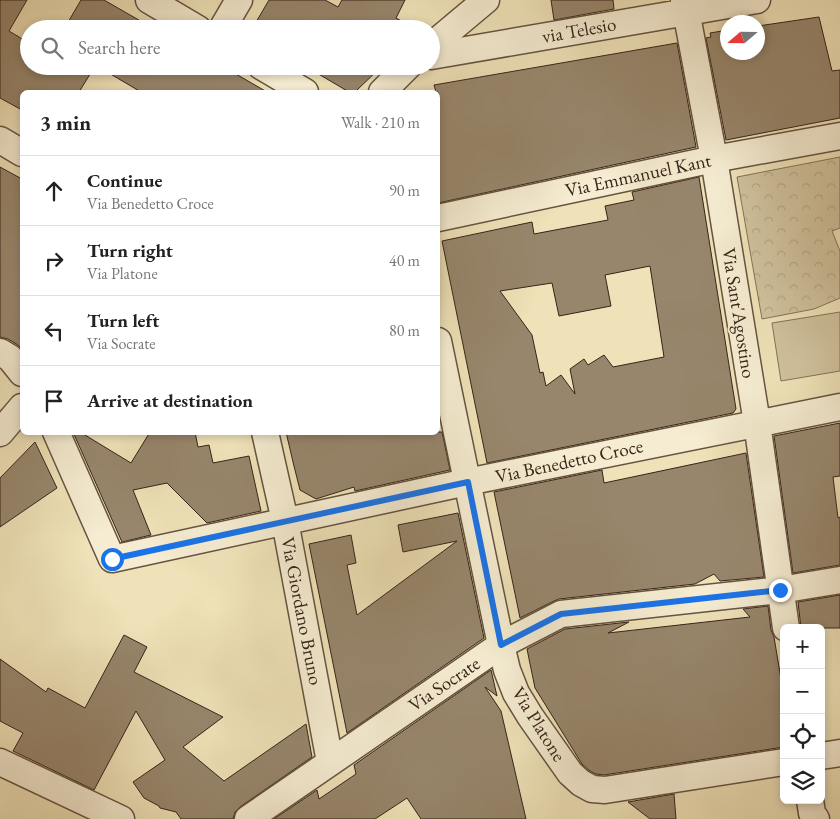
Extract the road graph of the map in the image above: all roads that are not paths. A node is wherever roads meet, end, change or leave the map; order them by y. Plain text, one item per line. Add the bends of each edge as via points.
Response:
1 (149, 0) edge
2 (239, 0) edge
3 (486, 0) edge
4 (757, 0) edge
5 (685, 6) edge
6 (183, 20) edge
7 (227, 20) edge
8 (440, 38) edge
9 (440, 54) edge
10 (276, 75) edge
11 (400, 75) edge
12 (302, 90) edge
13 (386, 90) edge
14 (840, 136) edge
15 (0, 140) edge
16 (20, 152) edge
17 (714, 159) junction
18 (440, 218) edge
19 (440, 350) edge
20 (0, 352) edge
21 (20, 370) edge
22 (840, 407) edge
23 (20, 409) edge
24 (756, 423) junction
25 (0, 433) edge
26 (57, 435) edge
27 (266, 435) edge
28 (468, 482) junction
29 (285, 521) junction
30 (840, 580) edge
31 (780, 590) junction
32 (785, 624) edge
33 (501, 645) junction
34 (840, 753) edge
35 (825, 755) edge
36 (0, 762) edge
37 (330, 762) junction
38 (780, 763) edge
39 (811, 804) edge
40 (121, 819) edge
41 (248, 819) edge
42 (816, 819) edge

1 - 6 street
2 - 7 street
3 - 8 street
4 - 5 street, via Telesio
5 - 9 street, via Telesio
5 - 17 street, Via Sant'Agostino
10 - 12 street
11 - 13 street
14 - 17 street, Via Emmanuel Kant
15 - 16 street
17 - 18 street, Via Emmanuel Kant
17 - 24 street, Via Sant'Agostino
19 - 28 street, Via Platone
20 - 21 street
22 - 24 street, Via Benedetto Croce
23 - 25 street
24 - 28 street, Via Benedetto Croce
24 - 31 street, Via Sant'Agostino
26 - 29 street, Via Benedetto Croce via 112,559
27 - 29 street, Via Giordano Bruno
28 - 29 street, Via Benedetto Croce
28 - 33 street, Via Platone
29 - 37 street, Via Giordano Bruno
30 - 31 street, Via Socrate
31 - 32 street, Via Sant'Agostino
31 - 33 street, Via Socrate via 561,614
33 - 37 street, Via Socrate
33 - 38 street, Via Platone via 516,693 530,716 570,773 592,789 605,790
34 - 35 street
36 - 40 street
37 - 41 street, Via Socrate
39 - 42 street

